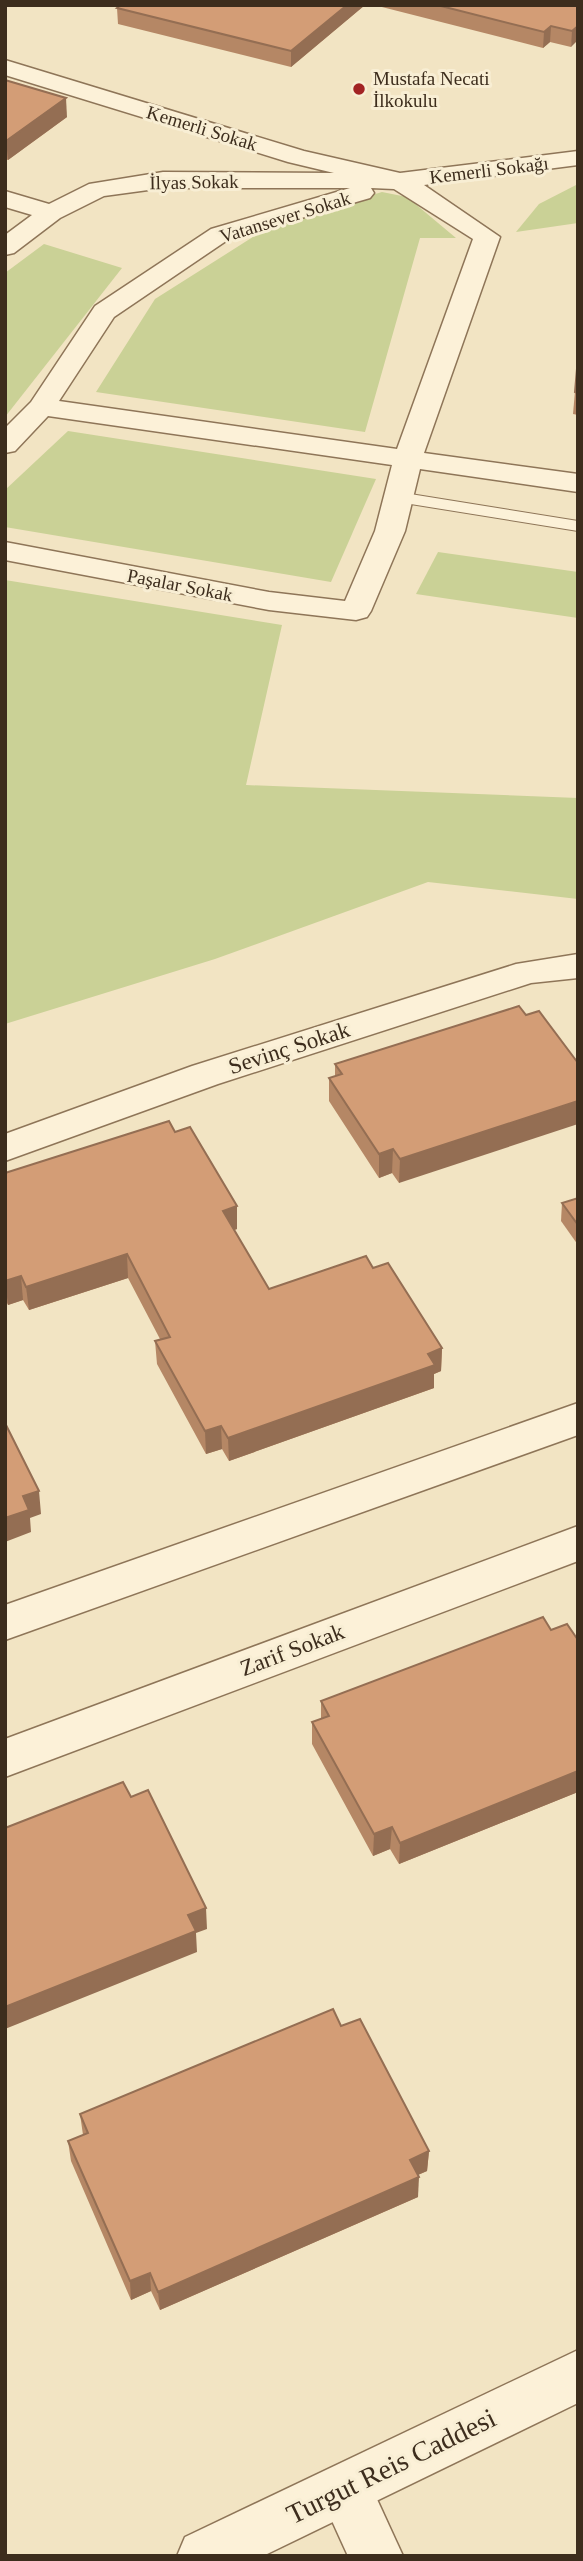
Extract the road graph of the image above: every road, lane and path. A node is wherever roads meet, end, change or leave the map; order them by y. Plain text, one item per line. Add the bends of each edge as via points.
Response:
1 (5, 67) edge
2 (578, 159) edge
3 (400, 181) junction
4 (5, 199) edge
5 (51, 214) junction
6 (5, 247) edge
7 (41, 407) junction
8 (5, 446) edge
9 (408, 458) junction
10 (578, 483) edge
11 (398, 498) junction
12 (578, 526) edge
13 (5, 551) edge
14 (578, 966) edge
15 (5, 1147) edge
16 (578, 1419) edge
17 (578, 1542) edge
18 (5, 1623) edge
19 (5, 1758) edge
20 (578, 2375) edge
21 (345, 2490) junction
22 (204, 2556) edge
23 (376, 2556) edge

1 - 3 street, Kemerli Sokak via 298,157
2 - 3 street, Kemerli Sokağı
3 - 5 street, İlyas Sokak via 163,180 98,189
3 - 7 street, Vatansever Sokak via 220,234 104,312
3 - 9 street via 488,237
4 - 5 street
5 - 6 street, İlyas Sokak
7 - 8 street, Vatansever Sokak
7 - 9 street
9 - 10 street
9 - 11 street
11 - 12 lane
11 - 13 street, Paşalar Sokak via 390,531 356,611 269,601
14 - 15 street, Sevinç Sokak via 528,972 205,1075
16 - 18 street
17 - 19 street, Zarif Sokak
20 - 21 street, Turgut Reis Caddesi
21 - 22 street, Turgut Reis Caddesi
21 - 23 street

